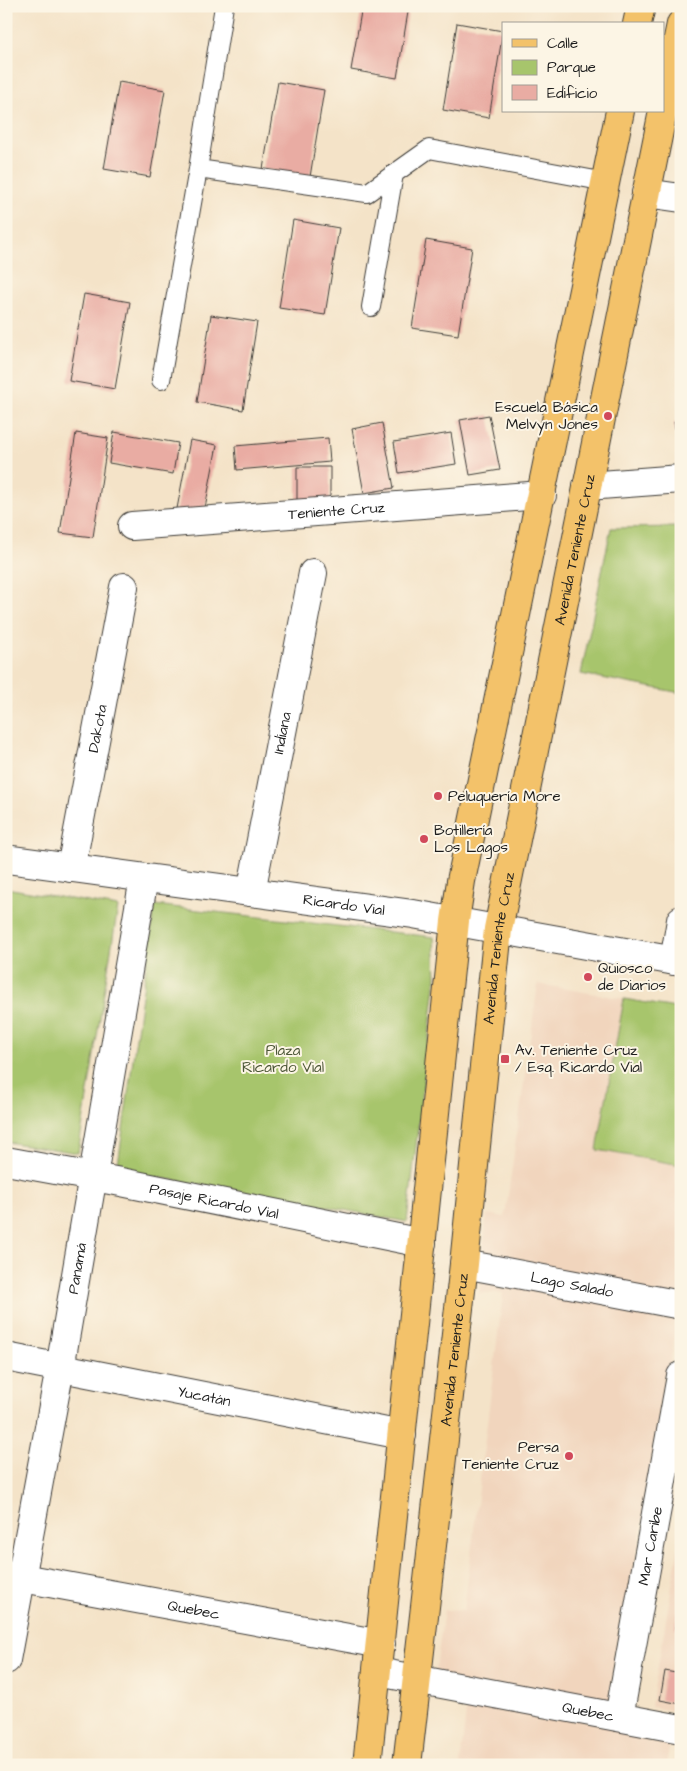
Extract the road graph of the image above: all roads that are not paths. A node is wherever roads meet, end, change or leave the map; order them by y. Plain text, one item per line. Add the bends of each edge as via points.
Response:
1 (224, 6) edge
2 (641, 6) edge
3 (637, 22) edge
4 (681, 24) edge
5 (664, 106) edge
6 (620, 112) edge
7 (663, 112) edge
8 (198, 169) junction
9 (394, 174) junction
10 (606, 182) junction
11 (646, 193) junction
12 (681, 198) edge
13 (582, 296) junction
14 (624, 304) junction
15 (371, 307) dead end
16 (160, 380) dead end
17 (681, 479) edge
18 (587, 486) junction
19 (542, 495) junction
20 (132, 526) dead end
21 (312, 573) dead end
22 (124, 588) dead end
23 (6, 859) edge
24 (71, 868) junction
25 (144, 878) junction
26 (251, 892) junction
27 (455, 920) junction
28 (681, 920) edge
29 (498, 929) junction
30 (677, 961) edge
31 (6, 1161) edge
32 (93, 1176) junction
33 (422, 1243) junction
34 (464, 1264) junction
35 (681, 1305) edge
36 (6, 1358) edge
37 (60, 1368) junction
38 (681, 1376) edge
39 (402, 1435) junction
40 (14, 1577) edge
41 (381, 1644) junction
42 (6, 1660) edge
43 (378, 1672) junction
44 (418, 1678) junction
45 (619, 1717) junction
46 (681, 1729) edge
47 (367, 1765) edge
48 (407, 1765) edge

1 - 8 lane
2 - 3 main road
4 - 5 main road, Avenida Teniente Cruz
6 - 10 main road
7 - 11 main road, Avenida Teniente Cruz
8 - 9 lane via 367,193
8 - 16 lane
9 - 10 lane via 429,149
9 - 15 lane
10 - 13 main road
11 - 12 street
11 - 14 main road, Avenida Teniente Cruz
13 - 14 main road
13 - 19 main road
14 - 18 main road, Avenida Teniente Cruz
17 - 18 street
18 - 29 main road, Avenida Teniente Cruz
19 - 20 street, Teniente Cruz
19 - 27 main road
21 - 26 street, Indiana
22 - 24 street, Dakota
23 - 24 street, Ricardo Vial
24 - 25 street, Ricardo Vial
25 - 26 street, Ricardo Vial
25 - 32 street, Panamá
26 - 27 street, Ricardo Vial
27 - 29 street, Ricardo Vial
27 - 33 main road
28 - 30 street
29 - 30 street, Ricardo Vial
29 - 34 main road, Avenida Teniente Cruz
31 - 32 street, Pasaje Ricardo Vial
32 - 33 street, Pasaje Ricardo Vial
32 - 37 street, Panamá
33 - 39 main road
34 - 35 street, Lago Salado
34 - 44 main road, Avenida Teniente Cruz
36 - 37 street, Yucatán
37 - 39 street, Yucatán
37 - 40 street, Panamá
38 - 45 street, Mar Caribe
39 - 41 main road
40 - 41 street, Quebec
40 - 42 street, Panamá
41 - 43 main road
43 - 44 street, Quebec
43 - 47 main road
44 - 45 street, Quebec
44 - 48 main road, Avenida Teniente Cruz
45 - 46 street, Quebec

